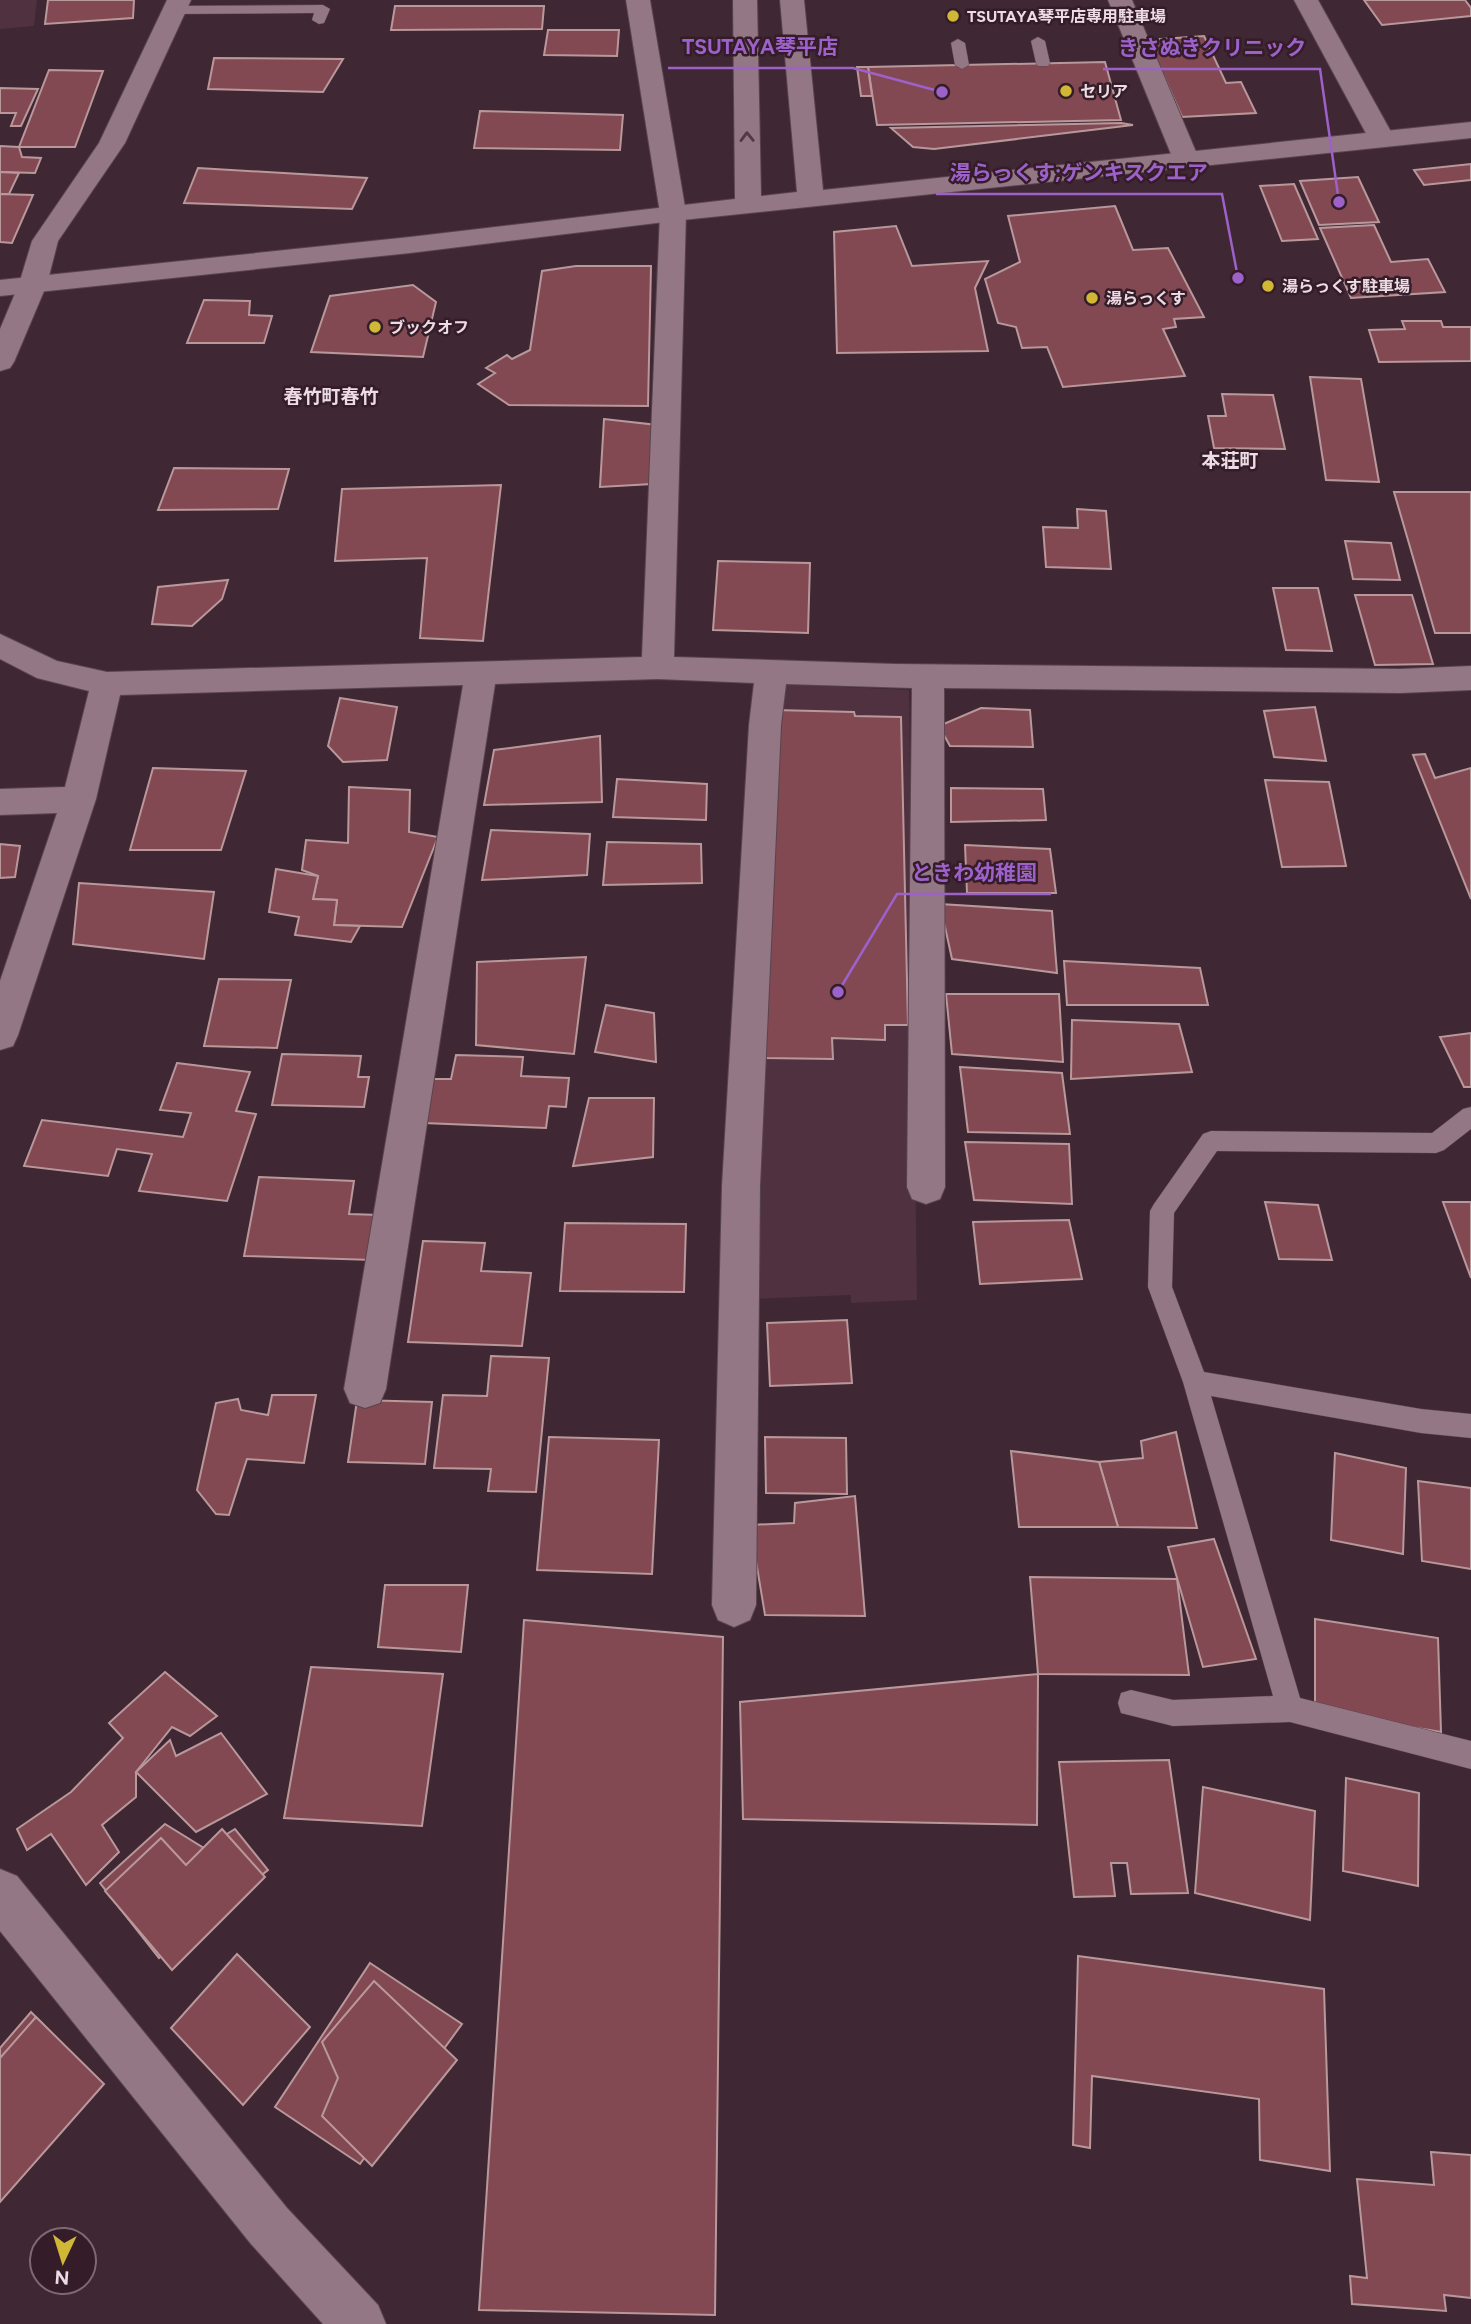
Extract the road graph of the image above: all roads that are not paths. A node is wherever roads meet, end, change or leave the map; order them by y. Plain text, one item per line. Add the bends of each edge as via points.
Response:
1 (638, 0) edge
2 (745, 0) edge
3 (792, 0) edge
4 (1120, 0) edge
5 (1306, 0) edge
6 (177, 5) edge
7 (319, 20) dead end
8 (1038, 41) dead end
9 (958, 43) dead end
10 (1043, 63) dead end
11 (962, 65) dead end
12 (1471, 130) edge
13 (1382, 139) junction
14 (1186, 159) junction
15 (811, 200) junction
16 (748, 206) junction
17 (673, 214) junction
18 (33, 284) junction
19 (0, 288) edge
20 (1, 358) edge
21 (0, 645) edge
22 (658, 668) junction
23 (481, 672) junction
24 (771, 673) junction
25 (928, 676) junction
26 (1471, 678) edge
27 (107, 684) junction
28 (79, 799) junction
29 (0, 802) edge
30 (0, 1035) edge
31 (1471, 1116) edge
32 (926, 1187) dead end
33 (1195, 1382) junction
34 (365, 1389) dead end
35 (1471, 1426) edge
36 (734, 1605) dead end
37 (1131, 1703) dead end
38 (1290, 1709) junction
39 (1471, 1755) edge
40 (0, 1893) edge
41 (359, 2324) edge

1 - 17 street
16 -> 2 street
3 - 15 street
4 - 14 street
5 - 13 street
6 - 7 lane via 323,9
6 - 18 street via 112,143 45,241
8 - 10 lane
9 - 11 lane
12 - 13 street
13 - 14 street
14 - 15 street
15 - 16 street
16 - 17 street
17 - 18 street
17 - 22 street
18 - 19 street
18 - 20 street
21 - 27 street via 48,670
22 - 23 street
22 - 24 street
23 - 27 street
23 - 34 street
24 - 25 street
24 - 36 street via 741,1186
25 - 26 street
25 - 32 street
27 - 28 street
28 - 29 street
28 - 30 street
31 - 33 lane via 1436,1143 1211,1141 1162,1211 1160,1287
33 - 35 lane
33 - 38 lane
37 - 38 lane via 1172,1713
38 - 39 lane
40 - 41 street via 269,2226

